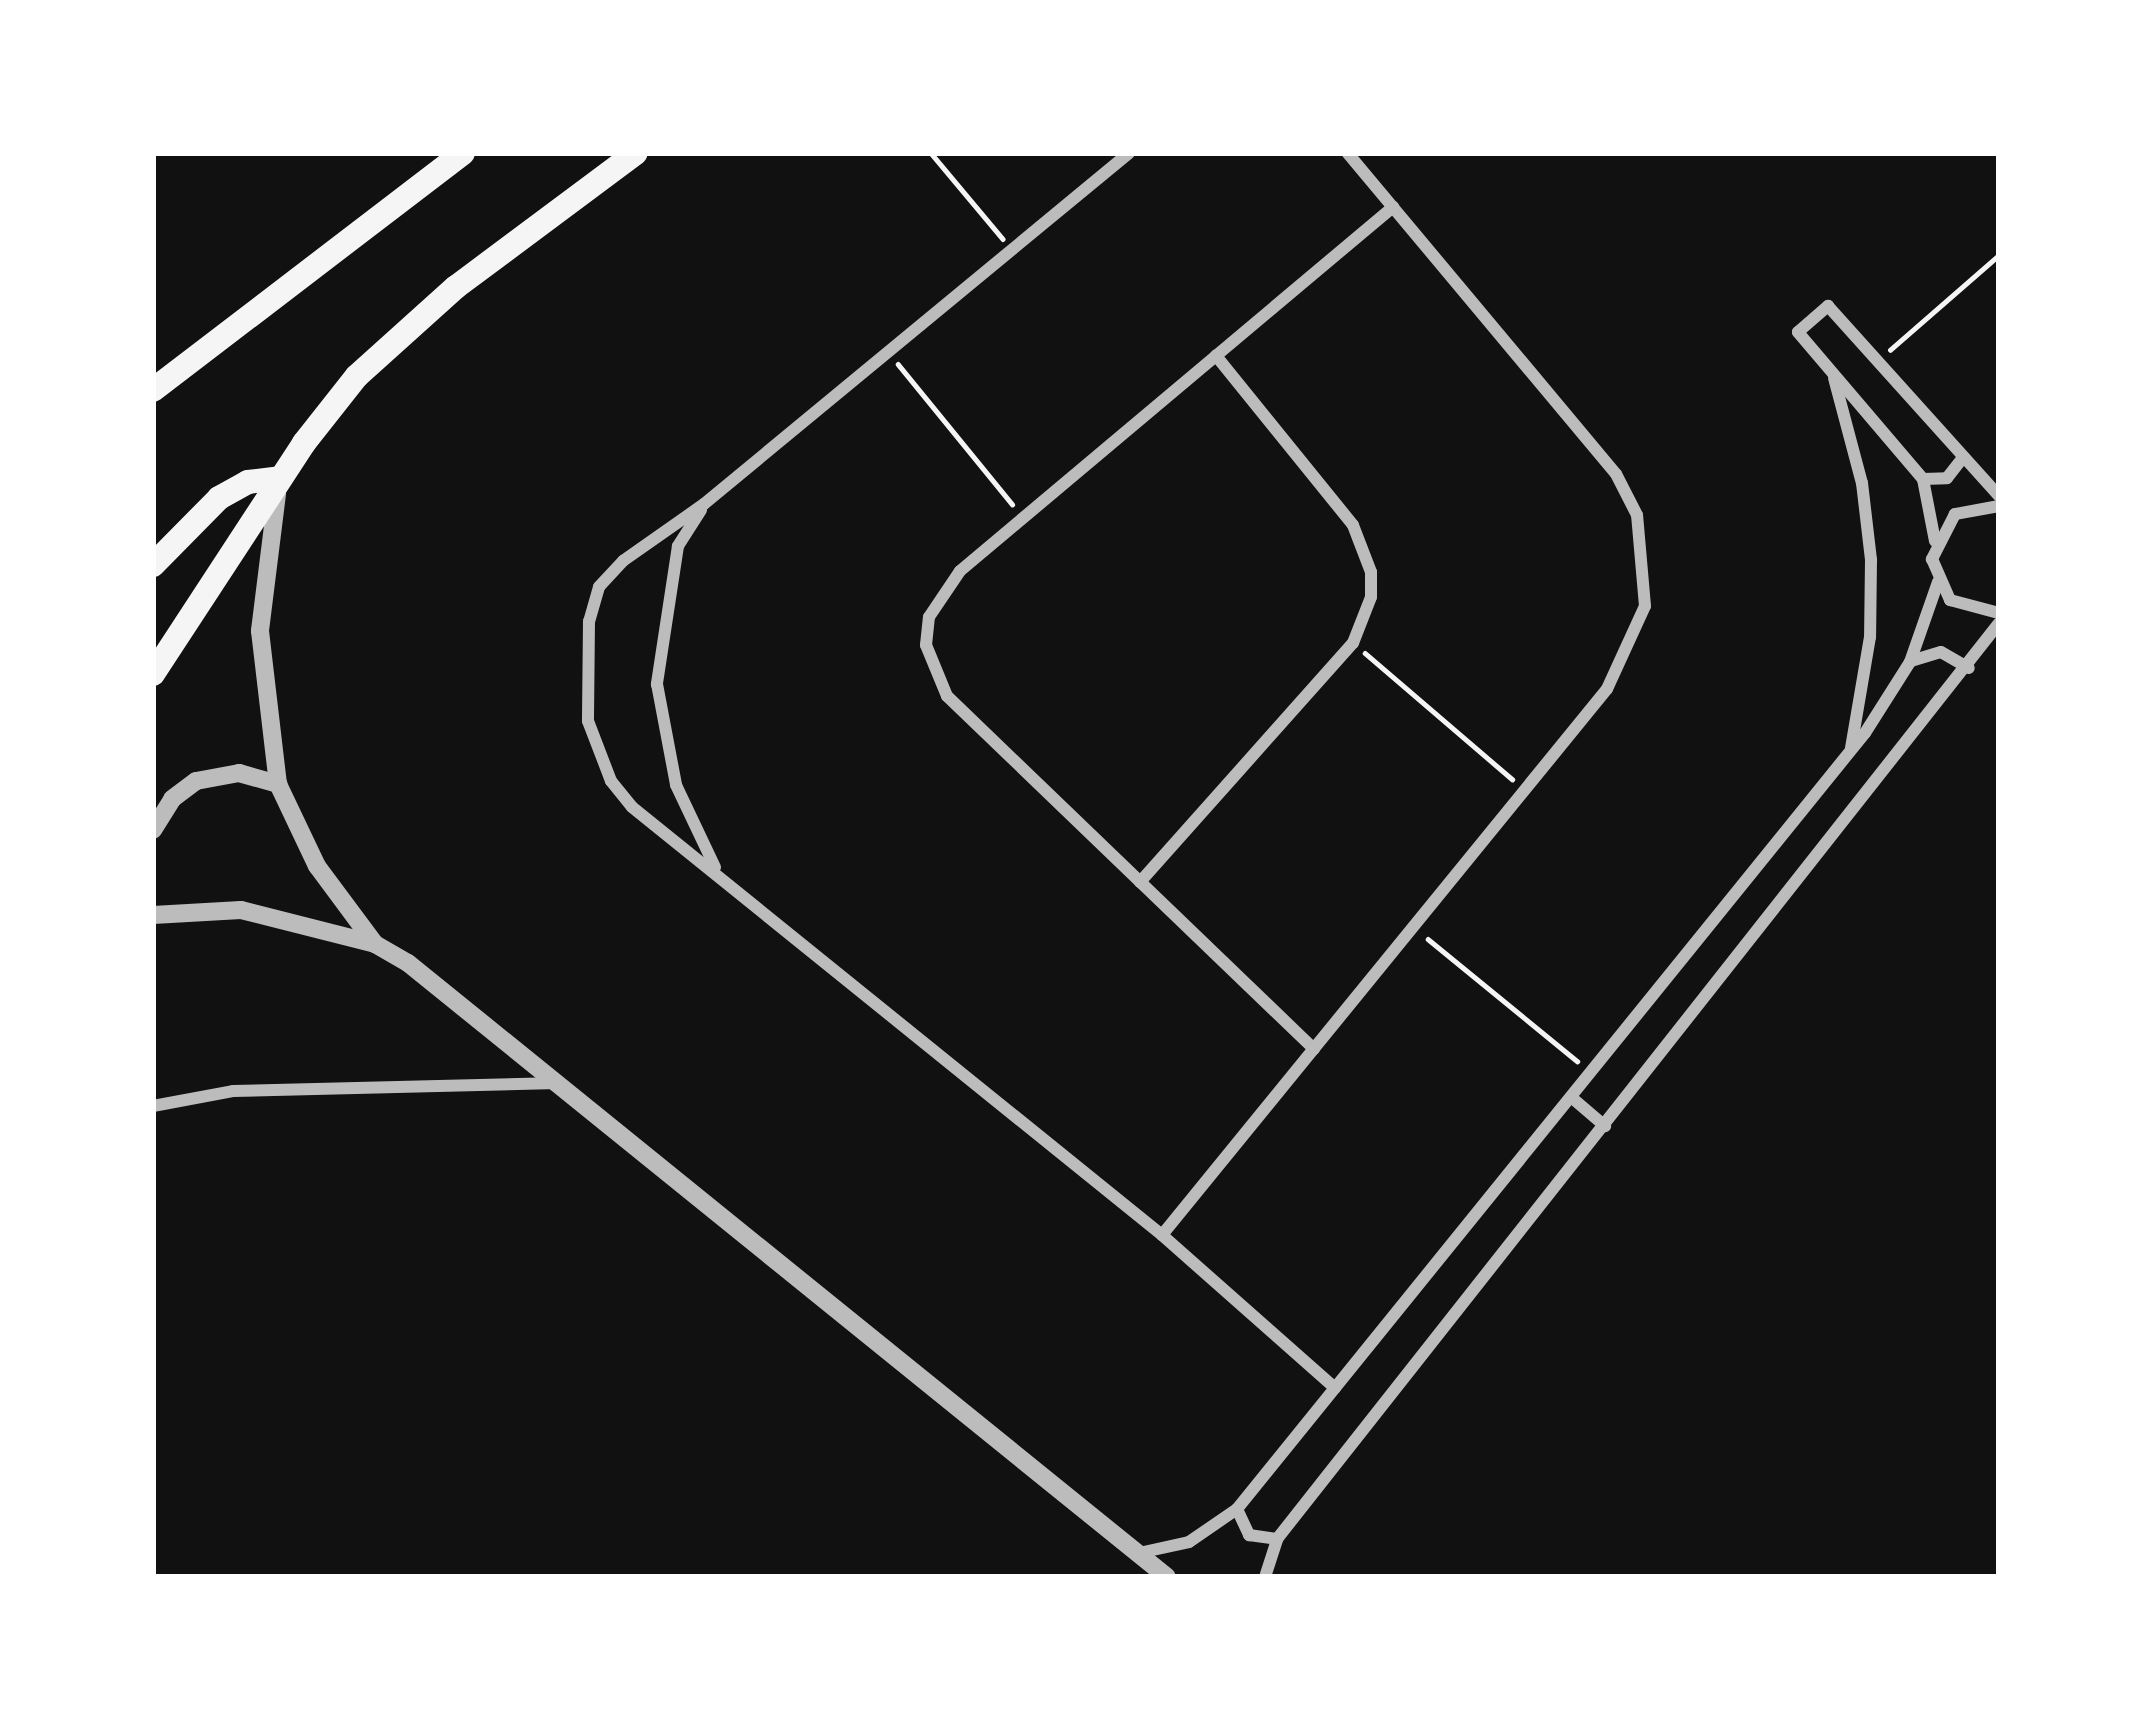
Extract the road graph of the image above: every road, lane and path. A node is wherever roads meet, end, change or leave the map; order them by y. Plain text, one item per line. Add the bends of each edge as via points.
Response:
1 (464, 153) edge
2 (636, 153) edge
3 (931, 153) edge
4 (1130, 153) edge
5 (1348, 153) edge
6 (1393, 207) junction
7 (1014, 253) junction
8 (1999, 256) edge
9 (887, 350) junction
10 (1216, 356) junction
11 (1877, 362) junction
12 (1832, 371) junction
13 (153, 390) edge
14 (1962, 459) junction
15 (280, 478) junction
16 (1923, 479) junction
17 (1999, 496) edge
18 (704, 504) junction
19 (1999, 506) edge
20 (1023, 517) junction
21 (1935, 541) junction
22 (153, 566) edge
23 (1938, 583) junction
24 (1999, 613) edge
25 (1999, 623) edge
26 (1353, 643) junction
27 (1910, 662) junction
28 (1969, 668) junction
29 (153, 674) edge
30 (1850, 752) junction
31 (278, 784) junction
32 (1525, 790) junction
33 (153, 830) edge
34 (719, 873) junction
35 (1140, 882) junction
36 (153, 891) edge
37 (157, 914) edge
38 (1414, 927) junction
39 (375, 944) junction
40 (1314, 1049) junction
41 (1591, 1072) junction
42 (559, 1083) junction
43 (1571, 1097) junction
44 (153, 1106) edge
45 (1605, 1126) junction
46 (1162, 1235) junction
47 (1335, 1388) junction
48 (1237, 1510) junction
49 (1277, 1539) junction
50 (1138, 1553) junction
51 (1167, 1577) edge
52 (1265, 1577) edge

1 - 13 main road
2 - 15 main road via 389,345
3 - 7 path
4 - 7 street
5 - 6 street
6 - 10 street
6 - 32 street via 1616,473 1637,515 1646,606 1631,650
7 - 9 street
8 - 11 path
9 - 18 street
9 - 20 path
10 - 20 street
10 - 26 street via 1365,548 1371,597
11 - 12 street via 1828,306 1798,332
11 - 14 street
12 - 16 street
12 - 30 street via 1862,483 1871,560 1870,638
14 - 16 street via 1947,478
14 - 17 street
15 - 22 main road via 248,482 219,498
15 - 29 main road
15 - 31 street via 260,631
16 - 21 street
18 - 34 street via 678,546 657,684 676,785
18 - 34 street via 599,587 584,685 611,781
19 - 21 street via 1954,514
20 - 35 street via 941,591 926,644 933,672 947,696
21 - 23 street
23 - 24 street via 1966,610
23 - 27 street
25 - 28 street
26 - 32 path
26 - 35 street
27 - 28 street via 1941,652
27 - 30 street
28 - 45 street
30 - 41 street
31 - 33 street via 239,773 196,781 172,799
31 - 39 street via 317,866
32 - 38 street
34 - 46 street
35 - 40 street
36 - 37 street
37 - 39 street via 241,910
38 - 40 street
38 - 41 path
39 - 42 street via 443,986
40 - 46 street
41 - 43 street
42 - 44 street via 233,1091
42 - 50 street
43 - 45 street
43 - 47 street
45 - 49 street
46 - 47 street
47 - 48 street
48 - 49 street via 1249,1534
48 - 50 street via 1189,1542
49 - 52 street
50 - 51 street

